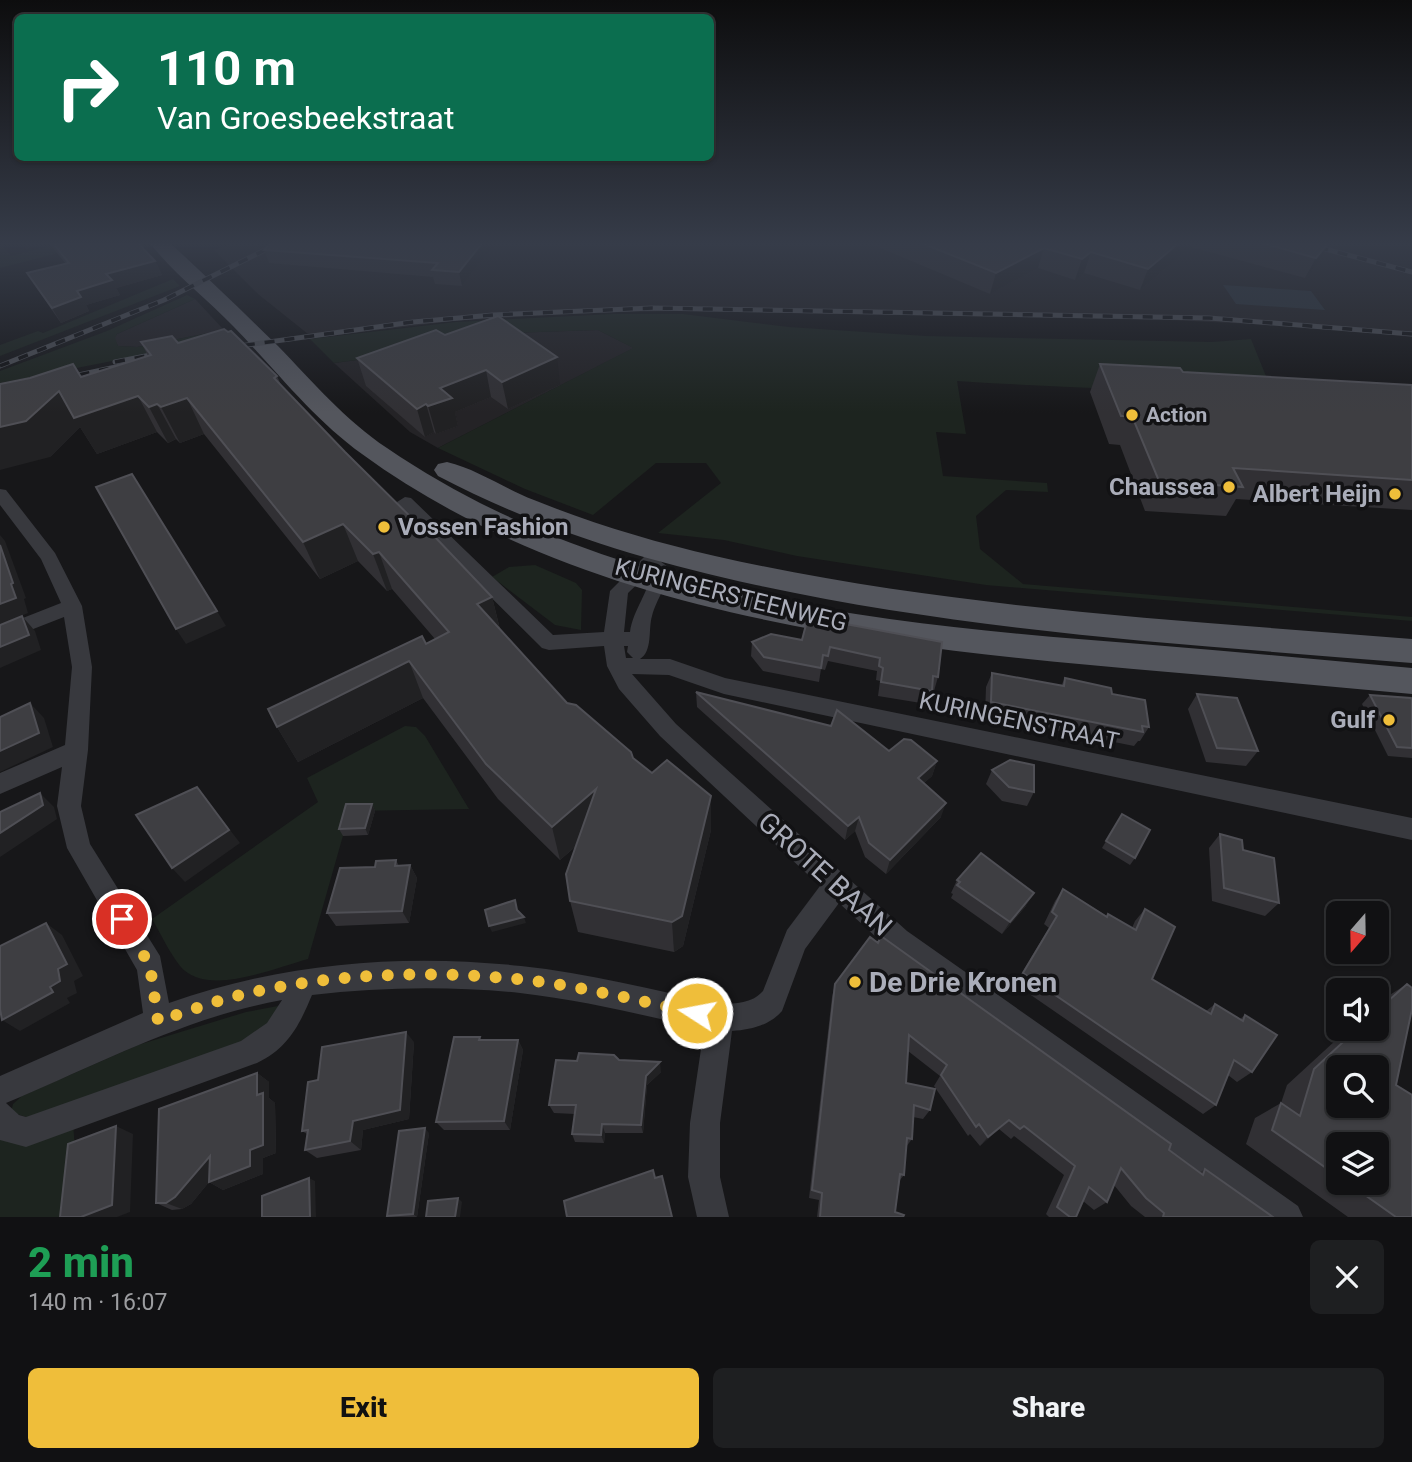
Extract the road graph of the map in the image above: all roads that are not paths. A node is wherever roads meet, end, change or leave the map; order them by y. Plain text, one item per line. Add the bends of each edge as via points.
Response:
1 (218, 299) edge
2 (236, 299) edge
3 (0, 494) edge
4 (405, 502) dead end
5 (8, 518) edge
6 (651, 569) junction
7 (72, 606) junction
8 (0, 635) edge
9 (613, 639) junction
10 (637, 639) junction
11 (1412, 651) edge
12 (627, 665) junction
13 (1412, 681) edge
14 (76, 750) junction
15 (0, 784) edge
16 (1412, 829) edge
17 (836, 886) junction
18 (303, 983) junction
19 (720, 1018) junction
20 (158, 1021) junction
21 (0, 1091) edge
22 (0, 1116) edge
23 (713, 1217) edge
24 (1287, 1217) edge

1 - 6 main road, KURINGERSTEENWEG via 335,421 410,474 535,538
2 - 6 main road, KURINGERSTEENWEG via 359,415 410,449
3 - 5 street
4 - 9 street via 549,643
5 - 7 street via 49,557
6 - 9 street, GROTE BAAN via 619,591
6 - 10 street, GROTE BAAN
6 - 11 main road, KURINGERSTEENWEG via 791,583 990,614
6 - 13 main road, KURINGERSTEENWEG via 806,617 984,644
7 - 8 street
7 - 14 street via 82,667
9 - 10 street
9 - 12 street, GROTE BAAN
10 - 12 street, GROTE BAAN
12 - 16 street, KURINGENSTRAAT via 670,667 724,686
12 - 17 street, GROTE BAAN via 650,710
14 - 15 street
14 - 20 street via 69,806 79,848 150,966
17 - 19 street via 802,929 776,998 767,1008 745,1017
17 - 24 street, GROTE BAAN via 898,940
18 - 19 street via 395,975 495,977
18 - 20 street via 253,992
18 - 22 street via 287,1021 268,1044 26,1132 10,1129
19 - 23 street via 705,1123 704,1177
20 - 21 street

